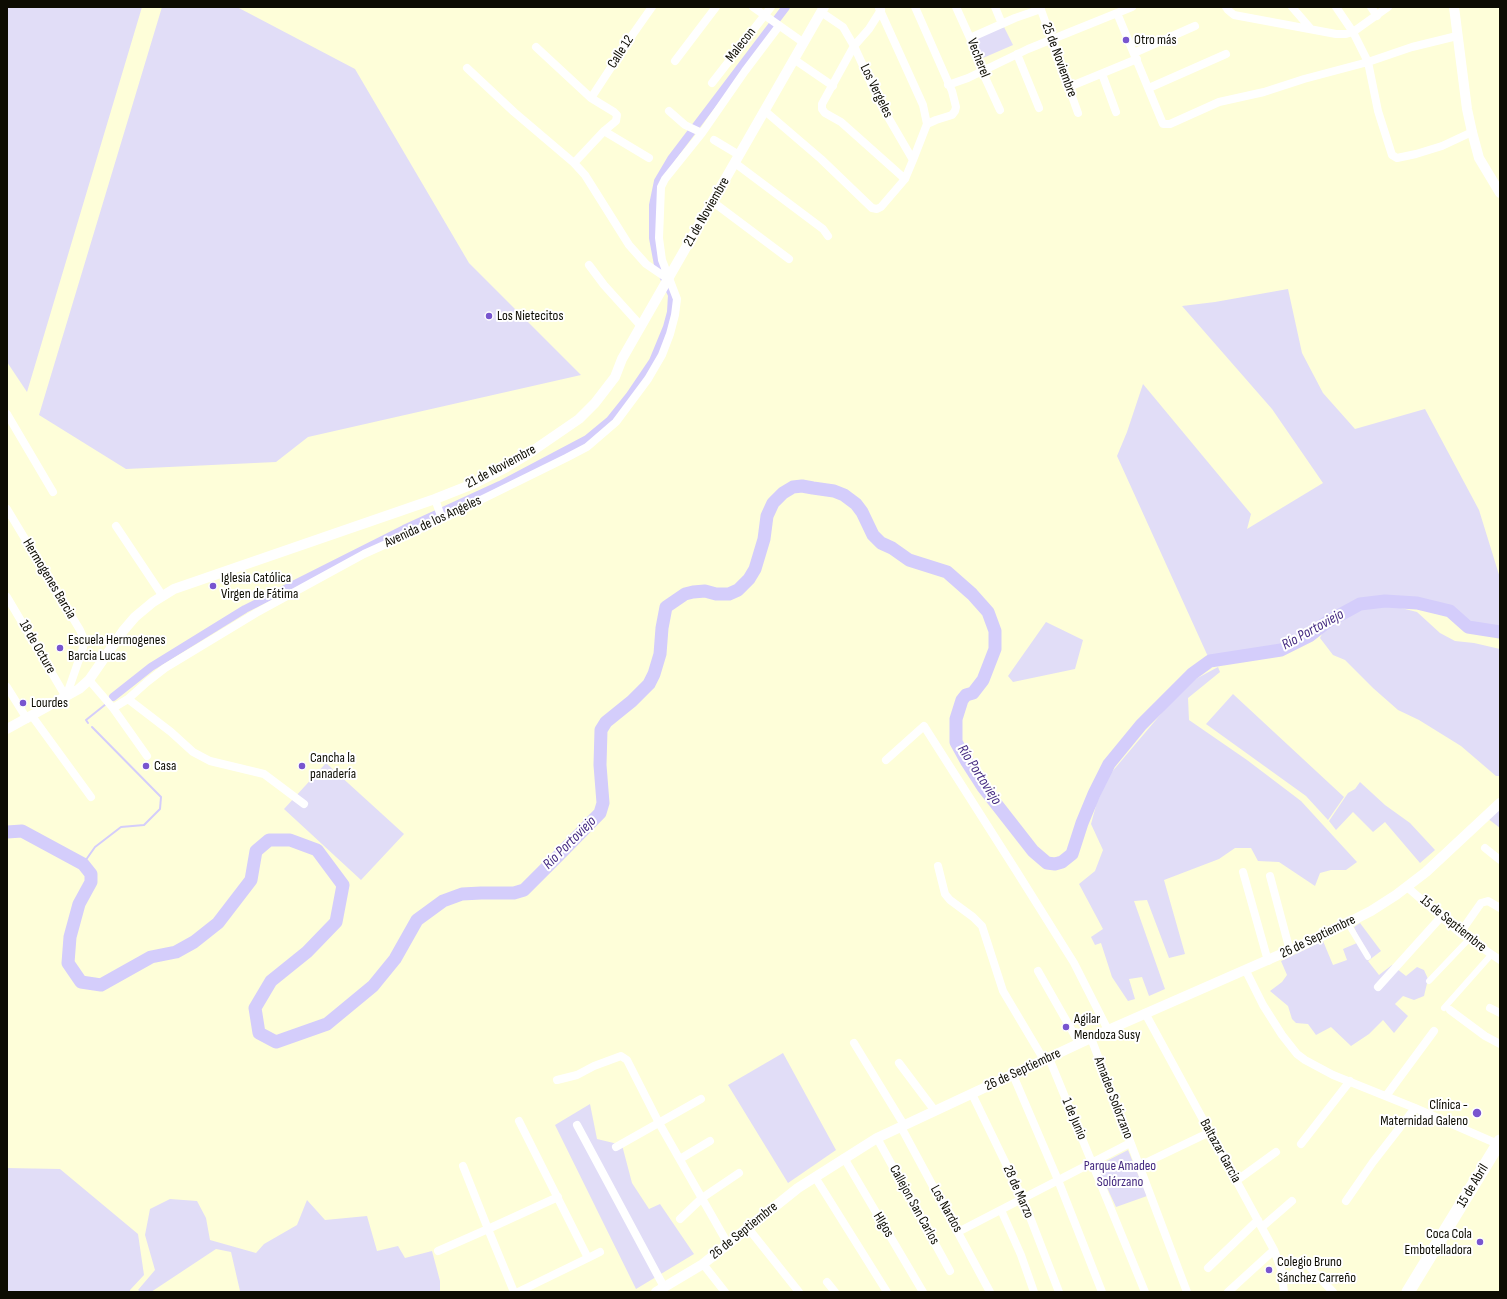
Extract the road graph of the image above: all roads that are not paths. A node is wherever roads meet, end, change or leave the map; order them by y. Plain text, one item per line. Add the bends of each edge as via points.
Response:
1 (652, 7) edge
2 (716, 7) edge
3 (752, 7) edge
4 (771, 7) edge
5 (914, 7) edge
6 (956, 7) edge
7 (995, 7) edge
8 (1132, 7) edge
9 (1226, 7) edge
10 (1292, 7) edge
11 (1336, 7) edge
12 (1371, 7) edge
13 (1388, 7) edge
14 (1454, 7) edge
15 (1040, 8) edge
16 (823, 9) edge
17 (880, 9) edge
18 (1117, 13) junction
19 (1377, 16) junction
20 (766, 17) junction
21 (1002, 24) junction
22 (777, 25) junction
23 (1195, 26) dead end
24 (1311, 29) junction
25 (1353, 32) junction
26 (1457, 36) junction
27 (970, 38) junction
28 (1052, 39) junction
29 (804, 43) junction
30 (536, 46) dead end
31 (854, 46) junction
32 (1017, 54) junction
33 (1226, 54) dead end
34 (1136, 56) junction
35 (676, 60) dead end
36 (794, 60) junction
37 (1368, 62) junction
38 (467, 68) dead end
39 (982, 71) junction
40 (1102, 74) junction
41 (712, 83) dead end
42 (948, 85) junction
43 (832, 86) junction
44 (1069, 86) junction
45 (1149, 88) junction
46 (591, 98) junction
47 (1038, 108) dead end
48 (1000, 110) dead end
49 (765, 111) junction
50 (669, 112) dead end
51 (1116, 112) dead end
52 (1078, 113) dead end
53 (928, 124) junction
54 (604, 131) junction
55 (700, 132) junction
56 (1472, 132) junction
57 (714, 140) dead end
58 (649, 158) dead end
59 (737, 159) junction
60 (912, 160) junction
61 (574, 163) junction
62 (905, 179) junction
63 (1500, 193) edge
64 (713, 202) junction
65 (828, 236) dead end
66 (789, 259) dead end
67 (589, 265) dead end
68 (668, 279) junction
69 (641, 326) junction
70 (7, 414) edge
71 (53, 492) dead end
72 (7, 509) edge
73 (439, 510) junction
74 (116, 526) dead end
75 (162, 595) junction
76 (7, 597) edge
77 (89, 680) junction
78 (7, 687) edge
79 (66, 697) junction
80 (128, 699) junction
81 (113, 708) junction
82 (30, 718) junction
83 (7, 729) edge
84 (147, 756) dead end
85 (886, 760) dead end
86 (91, 797) dead end
87 (1500, 803) edge
88 (304, 804) dead end
89 (1485, 848) dead end
90 (1500, 860) edge
91 (938, 866) dead end
92 (1243, 872) dead end
93 (1270, 876) dead end
94 (1407, 887) junction
95 (1500, 908) edge
96 (1441, 917) junction
97 (1348, 924) junction
98 (1460, 933) junction
99 (1469, 939) junction
100 (1290, 951) junction
101 (1491, 955) junction
102 (1368, 957) dead end
103 (1500, 960) edge
104 (1268, 961) junction
105 (1038, 971) dead end
106 (1246, 971) junction
107 (1429, 981) dead end
108 (1378, 987) dead end
109 (1490, 1008) dead end
110 (1447, 1009) joint
111 (1145, 1013) junction
112 (1500, 1013) edge
113 (1108, 1030) junction
114 (1434, 1031) dead end
115 (1090, 1038) junction
116 (854, 1043) dead end
117 (1079, 1043) junction
118 (1500, 1044) edge
119 (1046, 1059) junction
120 (899, 1063) dead end
121 (1013, 1075) junction
122 (557, 1080) dead end
123 (1350, 1081) junction
124 (972, 1094) junction
125 (1386, 1096) junction
126 (701, 1099) dead end
127 (1415, 1108) junction
128 (936, 1111) junction
129 (519, 1121) dead end
130 (659, 1123) junction
131 (577, 1125) dead end
132 (903, 1126) junction
133 (1210, 1132) junction
134 (877, 1138) junction
135 (710, 1141) dead end
136 (1130, 1143) junction
137 (1499, 1143) edge
138 (1301, 1144) dead end
139 (616, 1147) dead end
140 (1276, 1152) dead end
141 (844, 1158) junction
142 (680, 1159) junction
143 (1092, 1162) junction
144 (463, 1166) dead end
145 (1139, 1166) junction
146 (739, 1173) dead end
147 (815, 1177) junction
148 (1058, 1180) junction
149 (1236, 1181) junction
150 (558, 1197) junction
151 (702, 1198) junction
152 (1023, 1199) junction
153 (1292, 1201) dead end
154 (1346, 1201) dead end
155 (1001, 1210) junction
156 (680, 1219) dead end
157 (1260, 1224) junction
158 (748, 1228) junction
159 (488, 1229) junction
160 (958, 1232) junction
161 (728, 1244) junction
162 (1274, 1250) junction
163 (438, 1251) dead end
164 (600, 1252) dead end
165 (588, 1258) junction
166 (703, 1264) junction
167 (1208, 1268) dead end
168 (950, 1271) dead end
169 (827, 1282) dead end
170 (1283, 1282) junction
171 (660, 1290) edge
172 (514, 1292) edge
173 (518, 1292) edge
174 (725, 1292) edge
175 (799, 1292) edge
176 (835, 1292) edge
177 (887, 1292) edge
178 (923, 1292) edge
179 (990, 1292) edge
180 (1034, 1292) edge
181 (1059, 1292) edge
182 (1102, 1292) edge
183 (1145, 1292) edge
184 (1188, 1292) edge
185 (1228, 1292) edge
186 (1284, 1292) edge
187 (1333, 1292) edge
188 (1408, 1292) edge

1 - 46 street, Calle 12
2 - 35 street
3 - 20 street
4 - 20 street, Malecon
5 - 42 street
6 - 27 street, Vecherel
7 - 21 street
8 - 18 street
9 - 24 street via 1234,15
10 - 24 street
11 - 25 street
12 - 19 street
13 - 19 street
14 - 26 street
15 - 21 street
15 - 28 street, 25 de Noviembre
16 - 29 street, 21 de Noviembre
16 - 31 street, Los Vergeles via 843,27
17 - 31 street via 869,29
17 - 53 street via 923,105
18 - 28 street
18 - 34 street
19 - 25 street
20 - 22 street
20 - 41 street, Malecon
21 - 27 street
22 - 29 street
22 - 55 street, Avenida de los Angeles
23 - 34 street
24 - 25 street via 1336,34
25 - 37 street
26 - 37 street via 1412,47
26 - 56 street
27 - 39 street, Vecherel
28 - 32 street
28 - 44 street, 25 de Noviembre
29 - 36 street, 21 de Noviembre
30 - 46 street
31 - 43 street
31 - 60 street, Los Vergeles via 881,105
32 - 39 street
32 - 47 street
33 - 45 street
34 - 40 street
34 - 45 street
36 - 43 street
36 - 49 street, 21 de Noviembre
37 - 45 street via 1264,92 1219,102 1170,124 1163,124
37 - 56 street via 1378,111 1392,155 1397,158 1416,154 1442,146
38 - 61 street
39 - 42 street
39 - 48 street, Vecherel
40 - 44 street
40 - 51 street
42 - 53 street via 952,91 955,111 952,115
43 - 62 street via 822,109 841,122
44 - 52 street, 25 de Noviembre
46 - 54 street via 616,115 616,121
49 - 59 street, 21 de Noviembre
49 - 62 street via 821,159 872,208 881,207
50 - 55 street via 685,125
53 - 60 street
54 - 58 street
54 - 61 street
55 - 68 street, Avenida de los Angeles via 661,188 659,238
56 - 63 street via 1479,158
57 - 59 street
59 - 64 street, 21 de Noviembre
59 - 65 street via 823,229
60 - 62 street
61 - 68 street via 585,175 629,245 646,264
64 - 66 street
64 - 68 street, 21 de Noviembre
67 - 69 street
68 - 69 street, 21 de Noviembre
68 - 73 street, Avenida de los Angeles via 676,299 670,334 662,355 648,379 616,422 587,447
69 - 73 street, 21 de Noviembre via 615,377 579,419 505,468 473,484
70 - 71 street
72 - 79 street, Hermogenes Barcia via 84,639
73 - 75 street, 21 de Noviembre via 190,582
73 - 80 street, Avenida de los Angeles via 227,629 165,668
74 - 75 street
75 - 77 street, 21 de Noviembre via 132,621
76 - 79 street, 18 de Octure
77 - 79 street, 21 de Noviembre
77 - 81 street
78 - 82 street
79 - 82 street, 21 de Noviembre
80 - 81 street, Avenida de los Angeles
80 - 88 street via 193,752 210,761 264,774
81 - 84 street
82 - 83 street, 21 de Noviembre
82 - 86 street
85 - 113 street via 924,726 1074,963
87 - 94 street, 26 de Septiembre
89 - 90 street
91 - 119 street, 1 de Junio via 945,894 982,926 1003,991
92 - 104 street
93 - 100 street
94 - 96 street, 15 de Septiembre
94 - 97 street, 26 de Septiembre
95 - 98 street via 1488,901 1481,903
96 - 98 street, 15 de Septiembre
96 - 108 street
97 - 100 street, 26 de Septiembre
97 - 102 street
98 - 99 street, 15 de Septiembre
99 - 101 street, 15 de Septiembre
99 - 107 street
100 - 104 street, 26 de Septiembre
101 - 103 street, 15 de Septiembre
101 - 110 street
104 - 106 street, 26 de Septiembre
105 - 117 street
106 - 111 street, 26 de Septiembre
106 - 123 street via 1273,1022 1297,1054 1313,1065
109 - 112 street
110 - 118 street
111 - 113 street, 26 de Septiembre
111 - 133 street, Baltazar Garcia
113 - 115 street, 26 de Septiembre
114 - 125 street
115 - 117 street, 26 de Septiembre
115 - 136 street, Amadeo Solórzano
116 - 132 street, Los Nardos
117 - 119 street, 26 de Septiembre
119 - 121 street, 26 de Septiembre
119 - 143 street, 1 de Junio
120 - 128 street
121 - 124 street, 26 de Septiembre
121 - 148 street
122 - 130 street via 577,1075 621,1056 627,1060
123 - 125 street
123 - 138 street
124 - 128 street, 26 de Septiembre
124 - 152 street, 28 de Marzo
125 - 127 street
126 - 130 street
127 - 137 street
127 - 154 street
128 - 132 street, 26 de Septiembre
129 - 150 street
130 - 139 street
130 - 142 street
131 - 171 street
132 - 134 street, 26 de Septiembre
132 - 160 street, Los Nardos
133 - 145 street
133 - 149 street, Baltazar Garcia
134 - 141 street, 26 de Septiembre
134 - 168 street, Callejon San Carlos
135 - 142 street
136 - 143 street
136 - 145 street, Amadeo Solórzano
137 - 188 main road, 15 de Abril
140 - 149 street
141 - 147 street, 26 de Septiembre
141 - 178 street, HIgos
142 - 151 street
143 - 148 street
143 - 183 street, 1 de Junio
144 - 159 street
145 - 184 street, Amadeo Solórzano
146 - 151 street
147 - 158 street, 26 de Septiembre
147 - 177 street
148 - 152 street
148 - 182 street
149 - 157 street, Baltazar Garcia
150 - 159 street
150 - 165 street
151 - 156 street
151 - 161 street
152 - 155 street
152 - 181 street, 28 de Marzo
153 - 157 street
155 - 160 street
155 - 180 street
157 - 162 street, Baltazar Garcia
157 - 167 street
158 - 161 street, 26 de Septiembre
158 - 175 street
159 - 163 street
159 - 172 street
160 - 179 street, Los Nardos
161 - 166 street, 26 de Septiembre
162 - 170 street, Baltazar Garcia
162 - 185 street
164 - 165 street
165 - 173 street
166 - 171 street, 26 de Septiembre
166 - 174 street
169 - 176 street
170 - 186 street, Baltazar Garcia
170 - 187 street via 1306,1263

